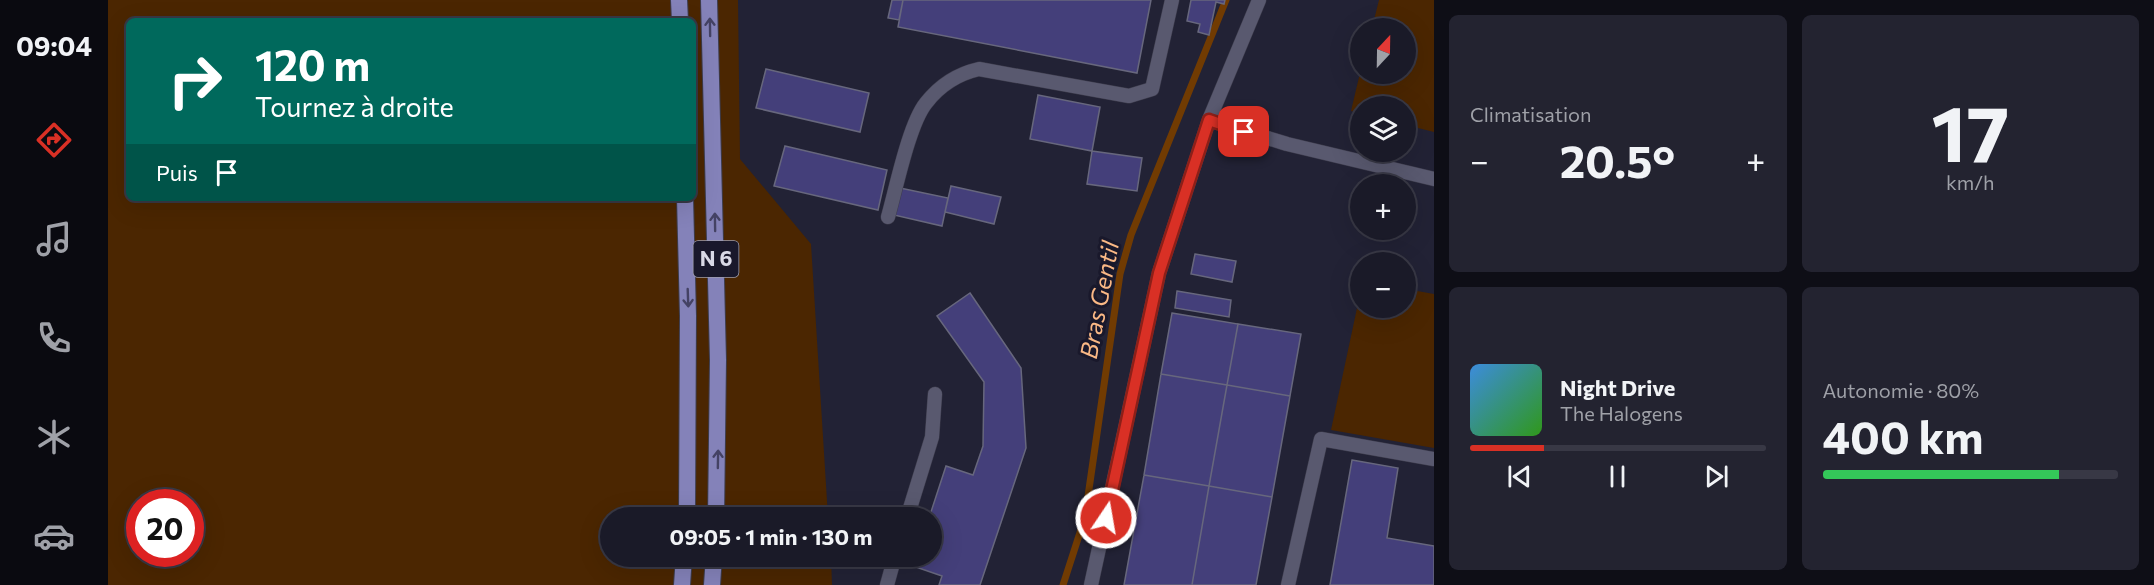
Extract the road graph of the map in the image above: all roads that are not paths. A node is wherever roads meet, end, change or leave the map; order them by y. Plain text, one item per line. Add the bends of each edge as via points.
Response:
1 (679, 0) edge
2 (710, 0) edge
3 (1172, 0) edge
4 (1259, 0) edge
5 (680, 18) edge
6 (1209, 120) junction
7 (1434, 179) edge
8 (685, 201) edge
9 (888, 217) dead end
10 (935, 394) dead end
11 (1434, 459) edge
12 (687, 507) edge
13 (716, 507) edge
14 (910, 507) edge
15 (683, 567) edge
16 (713, 567) edge
17 (892, 567) edge
18 (682, 585) edge
19 (712, 585) edge
20 (887, 585) edge
21 (1091, 585) edge
22 (1288, 585) edge

1 - 5 main road
13 -> 2 main road, N 6 via 718,360
3 - 9 lane via 1152,89 1130,96 979,69 945,83 924,104 911,134
4 - 6 lane
6 - 7 lane via 1287,144
6 - 21 lane via 1159,273
8 -> 12 main road, N 6
10 - 14 lane via 932,437
11 - 22 lane via 1321,439
15 - 18 main road
16 - 19 main road
17 - 20 lane

